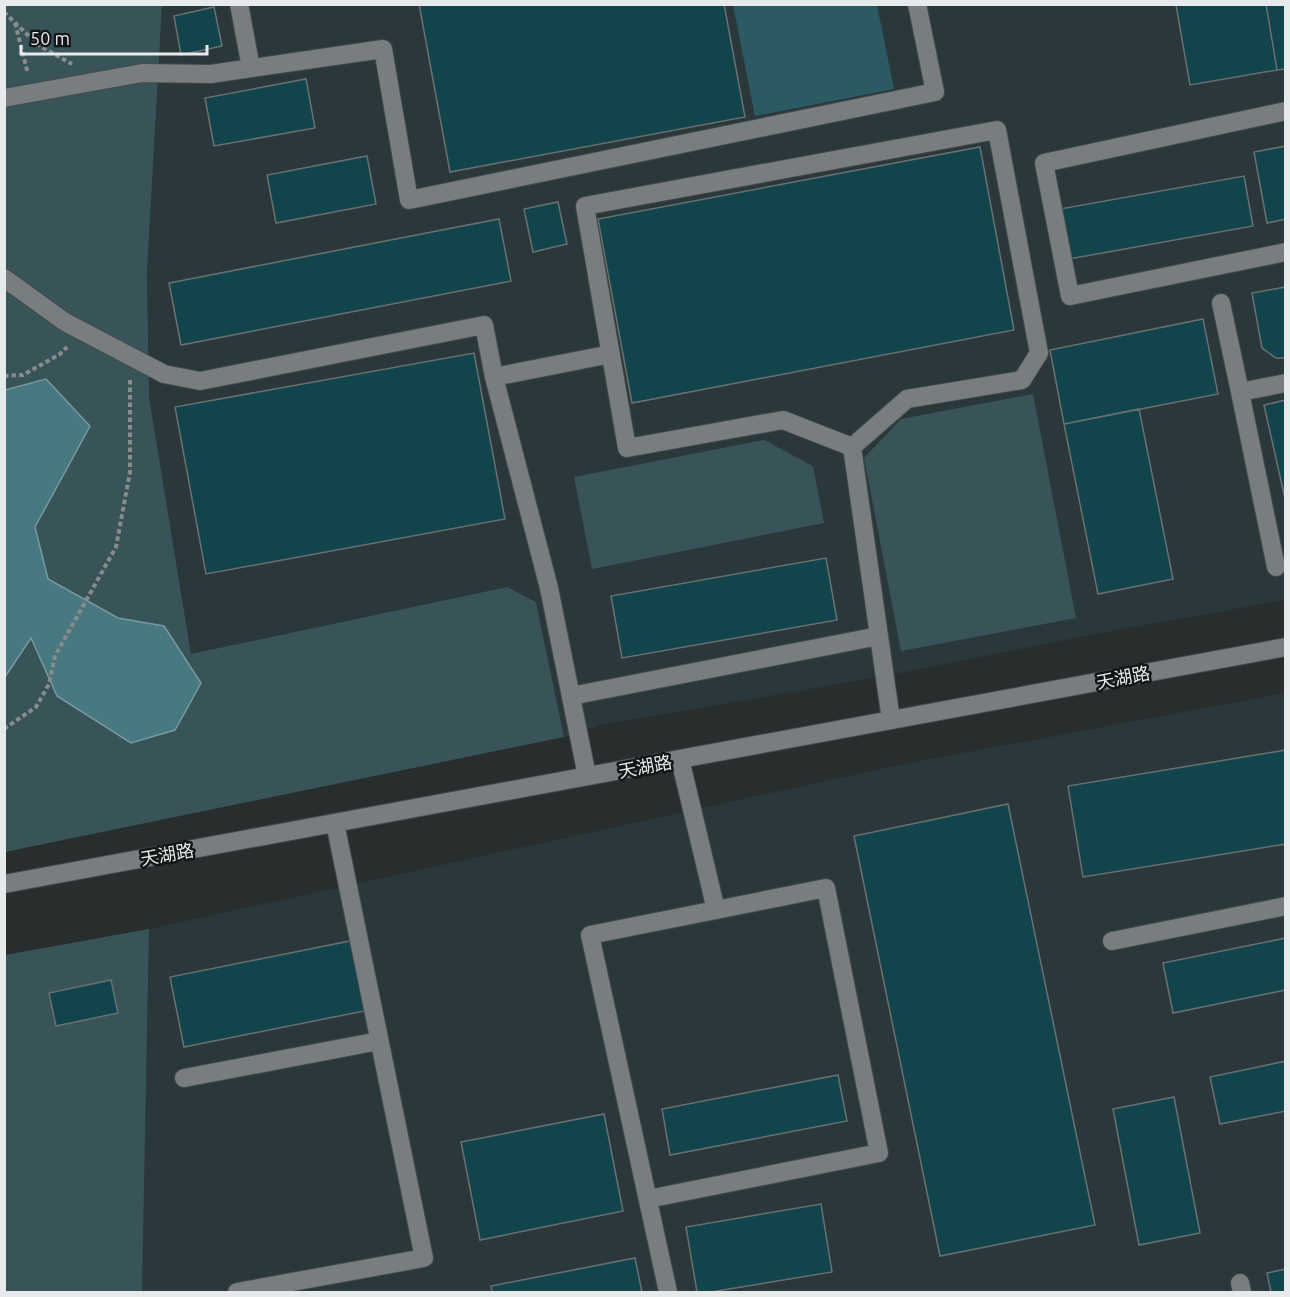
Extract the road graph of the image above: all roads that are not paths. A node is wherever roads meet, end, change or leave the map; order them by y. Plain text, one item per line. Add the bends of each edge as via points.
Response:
1 (239, 4) edge
2 (917, 4) edge
3 (251, 68) junction
4 (4, 98) edge
5 (1286, 111) edge
6 (1286, 252) edge
7 (4, 278) edge
8 (1221, 303) dead end
9 (611, 354) junction
10 (494, 377) junction
11 (1286, 383) edge
12 (1240, 392) junction
13 (852, 447) junction
14 (1276, 567) dead end
15 (879, 636) junction
16 (1286, 647) edge
17 (571, 696) junction
18 (891, 720) junction
19 (680, 759) junction
20 (588, 776) junction
21 (335, 823) junction
22 (4, 884) edge
23 (1286, 906) edge
24 (716, 910) junction
25 (1112, 941) dead end
26 (379, 1041) junction
27 (184, 1078) dead end
28 (648, 1199) junction
29 (237, 1293) edge
30 (668, 1293) edge

1 - 3 street
2 - 3 street via 935,92 409,200 383,49
3 - 4 street via 211,74 142,73
5 - 6 street via 1044,163 1070,296
7 - 10 street via 65,322 164,374 200,381 484,325
8 - 12 street
9 - 10 street
9 - 13 street via 627,448 783,420
9 - 13 street via 585,206 997,130 1039,353 1022,380 906,399
10 - 17 street via 549,588
11 - 12 street
12 - 14 street
13 - 15 street
15 - 17 street
15 - 18 street
16 - 18 street, 天湖路
17 - 20 street
18 - 19 street, 天湖路
19 - 20 street, 天湖路
19 - 24 street
20 - 21 street, 天湖路
21 - 22 street, 天湖路
21 - 26 street
23 - 25 street
24 - 28 street via 590,935
24 - 28 street via 826,888 879,1153
26 - 27 street
26 - 29 street via 424,1258
28 - 30 street

